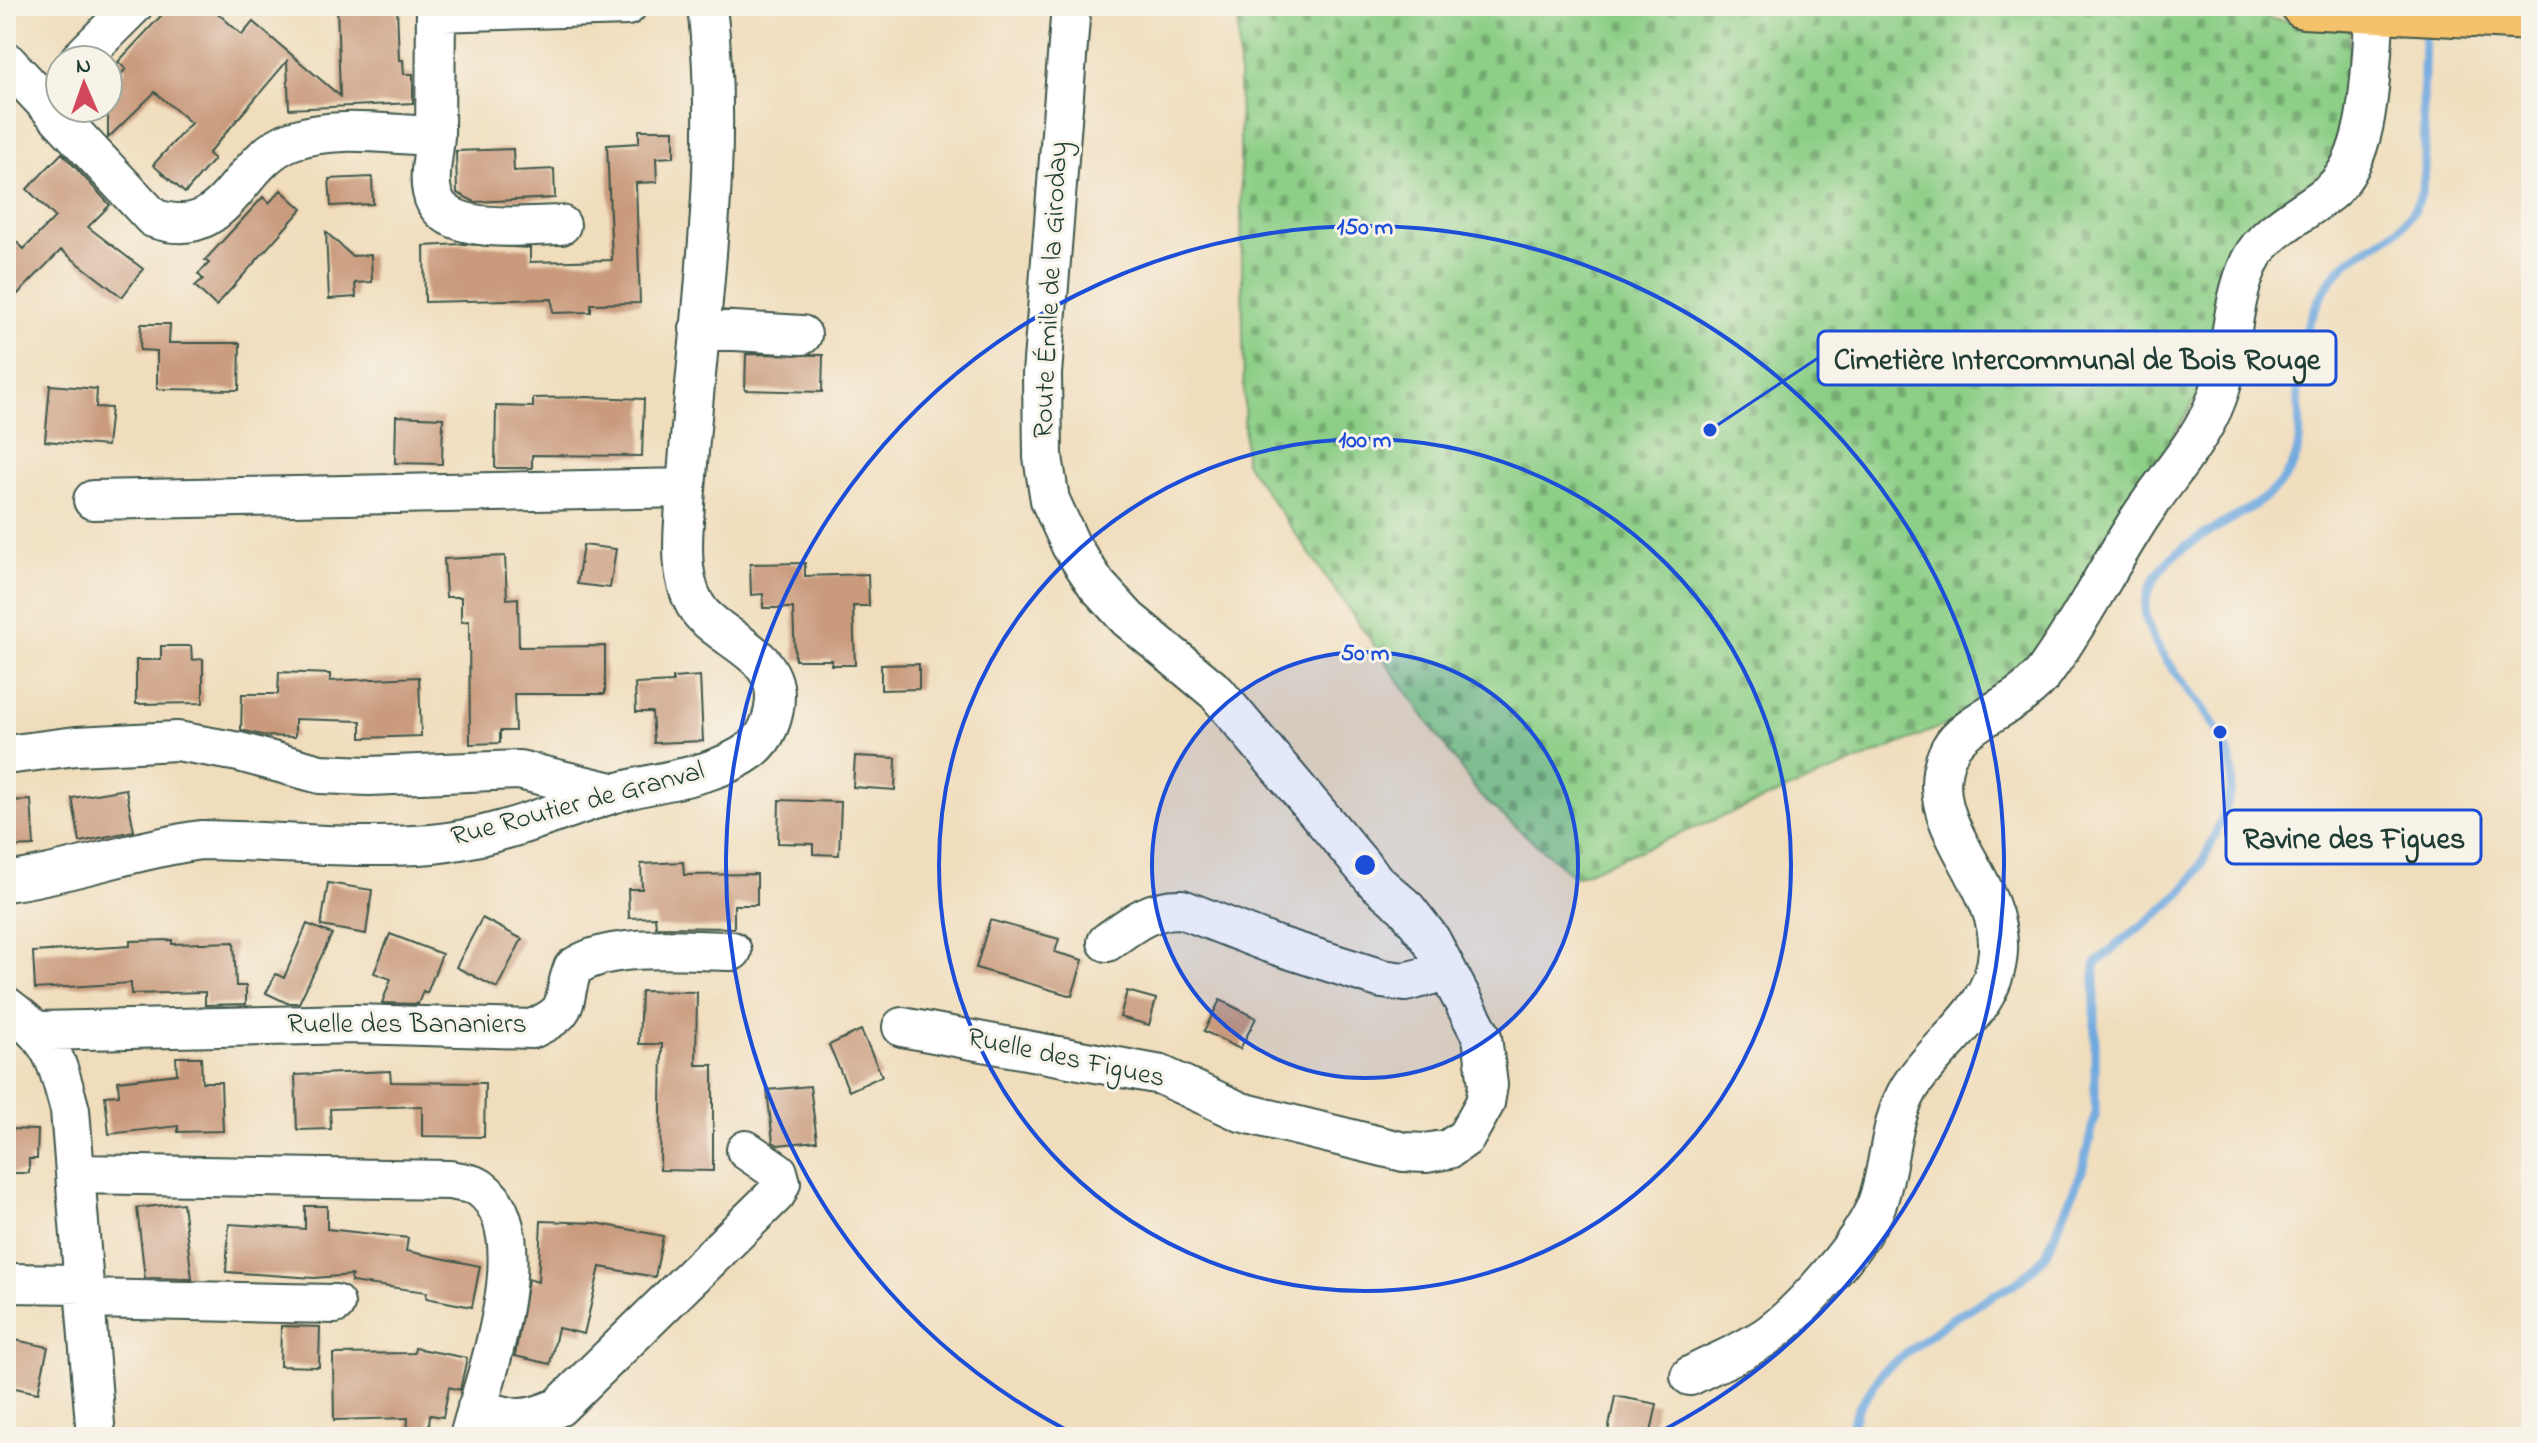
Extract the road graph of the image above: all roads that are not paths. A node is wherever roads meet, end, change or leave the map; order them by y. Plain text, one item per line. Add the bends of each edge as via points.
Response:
1 (133, 6) edge
2 (627, 6) edge
3 (707, 6) edge
4 (1071, 6) edge
5 (2303, 6) edge
6 (436, 9) edge
7 (2375, 10) junction
8 (2531, 18) edge
9 (95, 44) edge
10 (6, 61) edge
11 (44, 84) edge
12 (79, 124) edge
13 (435, 136) junction
14 (561, 225) dead end
15 (699, 329) junction
16 (802, 335) dead end
17 (686, 488) junction
18 (93, 500) dead end
19 (6, 755) edge
20 (616, 793) junction
21 (6, 882) edge
22 (1107, 942) dead end
23 (732, 951) dead end
24 (1447, 971) junction
25 (6, 1006) edge
26 (902, 1027) dead end
27 (39, 1031) junction
28 (746, 1150) dead end
29 (77, 1174) junction
30 (6, 1283) edge
31 (86, 1291) junction
32 (335, 1304) dead end
33 (1690, 1376) dead end
34 (473, 1422) edge
35 (96, 1437) edge

1 - 9 street
2 - 6 street
3 - 15 street, Rue Routier de Granval via 713,98
4 - 24 street, Route Émile de la Giroday via 1042,374 1043,457 1050,500 1097,585 1253,731 1376,882 1420,924
5 - 7 main road
6 - 13 street
7 - 8 main road
7 - 33 street via 2360,140 2351,169 2252,257 2239,293 2218,396 2206,422 2044,672 2021,698 1952,744 1942,768 1940,793 1948,823 1983,883 1996,921 1998,950 1984,1003 1929,1059 1907,1092 1875,1208 1840,1260 1769,1334
10 - 11 street
12 - 13 street via 153,218 186,224 216,212 265,156 292,140 324,134
13 - 14 street via 431,190 445,216 471,224
15 - 16 street
15 - 17 street, Rue Routier de Granval
17 - 18 street
17 - 20 street, Rue Routier de Granval via 684,563 693,600 768,673 775,694 771,724 752,749 714,768
19 - 20 street via 177,741 320,774 519,770
20 - 21 street, Rue Routier de Granval via 518,826 437,843 201,840
22 - 24 street via 1144,916 1182,909 1382,979 1405,982
23 - 27 street, Ruelle des Bananiers via 620,952 584,959 573,968 557,1017 532,1029 354,1024
24 - 26 street, Ruelle des Figues via 1482,1037 1488,1085 1485,1103 1466,1137 1449,1149 1426,1153 1241,1112 1161,1075
25 - 27 street
27 - 29 street via 56,1059 70,1110
28 - 34 street via 778,1172 776,1194 559,1407 531,1419
29 - 31 street
29 - 34 street via 450,1180 479,1187 497,1208 507,1261 504,1303
30 - 31 street
31 - 32 street
31 - 35 street

